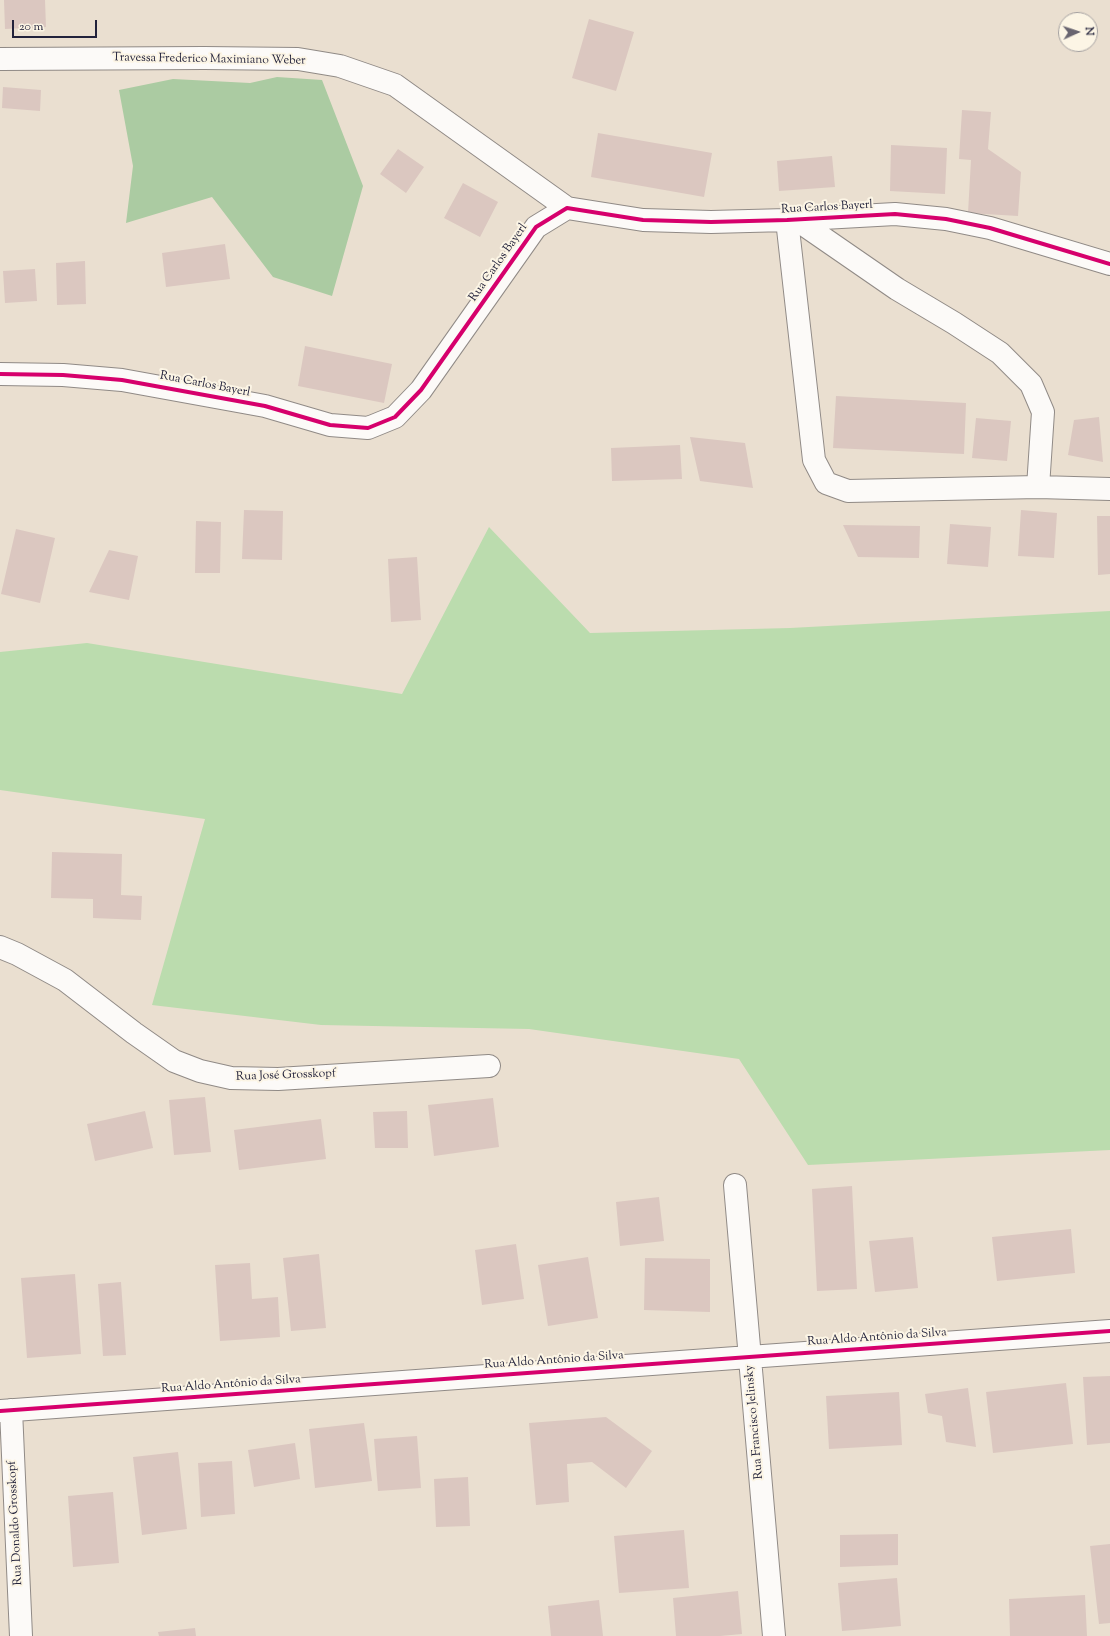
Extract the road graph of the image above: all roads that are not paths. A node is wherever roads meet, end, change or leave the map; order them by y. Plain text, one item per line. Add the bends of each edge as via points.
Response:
1 (0, 59) edge
2 (567, 208) junction
3 (792, 220) junction
4 (1110, 264) edge
5 (0, 374) edge
6 (1038, 487) junction
7 (1110, 489) edge
8 (0, 947) edge
9 (489, 1066) dead end
10 (734, 1185) dead end
11 (1110, 1331) edge
12 (750, 1357) junction
13 (5, 1411) edge
14 (21, 1636) edge
15 (774, 1636) edge

1 - 2 street, Travessa Frederico Maximiano Weber via 298,59 340,66 395,85
2 - 3 street, Rua Carlos Bayerl via 643,220
2 - 5 street, Rua Carlos Bayerl via 536,227 421,390 395,418 368,428 330,425 265,406 122,380 63,375
3 - 4 street, Rua Carlos Bayerl via 896,214 946,219 990,228
3 - 6 street via 1000,353 1031,384 1043,412
3 - 6 street via 814,460 826,482 848,491
6 - 7 street
8 - 9 street, Rua José Grosskopf via 65,980 168,1057 200,1071 231,1078 278,1079
10 - 12 street, Rua Francisco Jelinsky
11 - 12 street, Rua Aldo Antônio da Silva
12 - 13 street, Rua Aldo Antônio da Silva
12 - 15 street, Rua Francisco Jelinsky
13 - 14 street, Rua Donaldo Grosskopf

